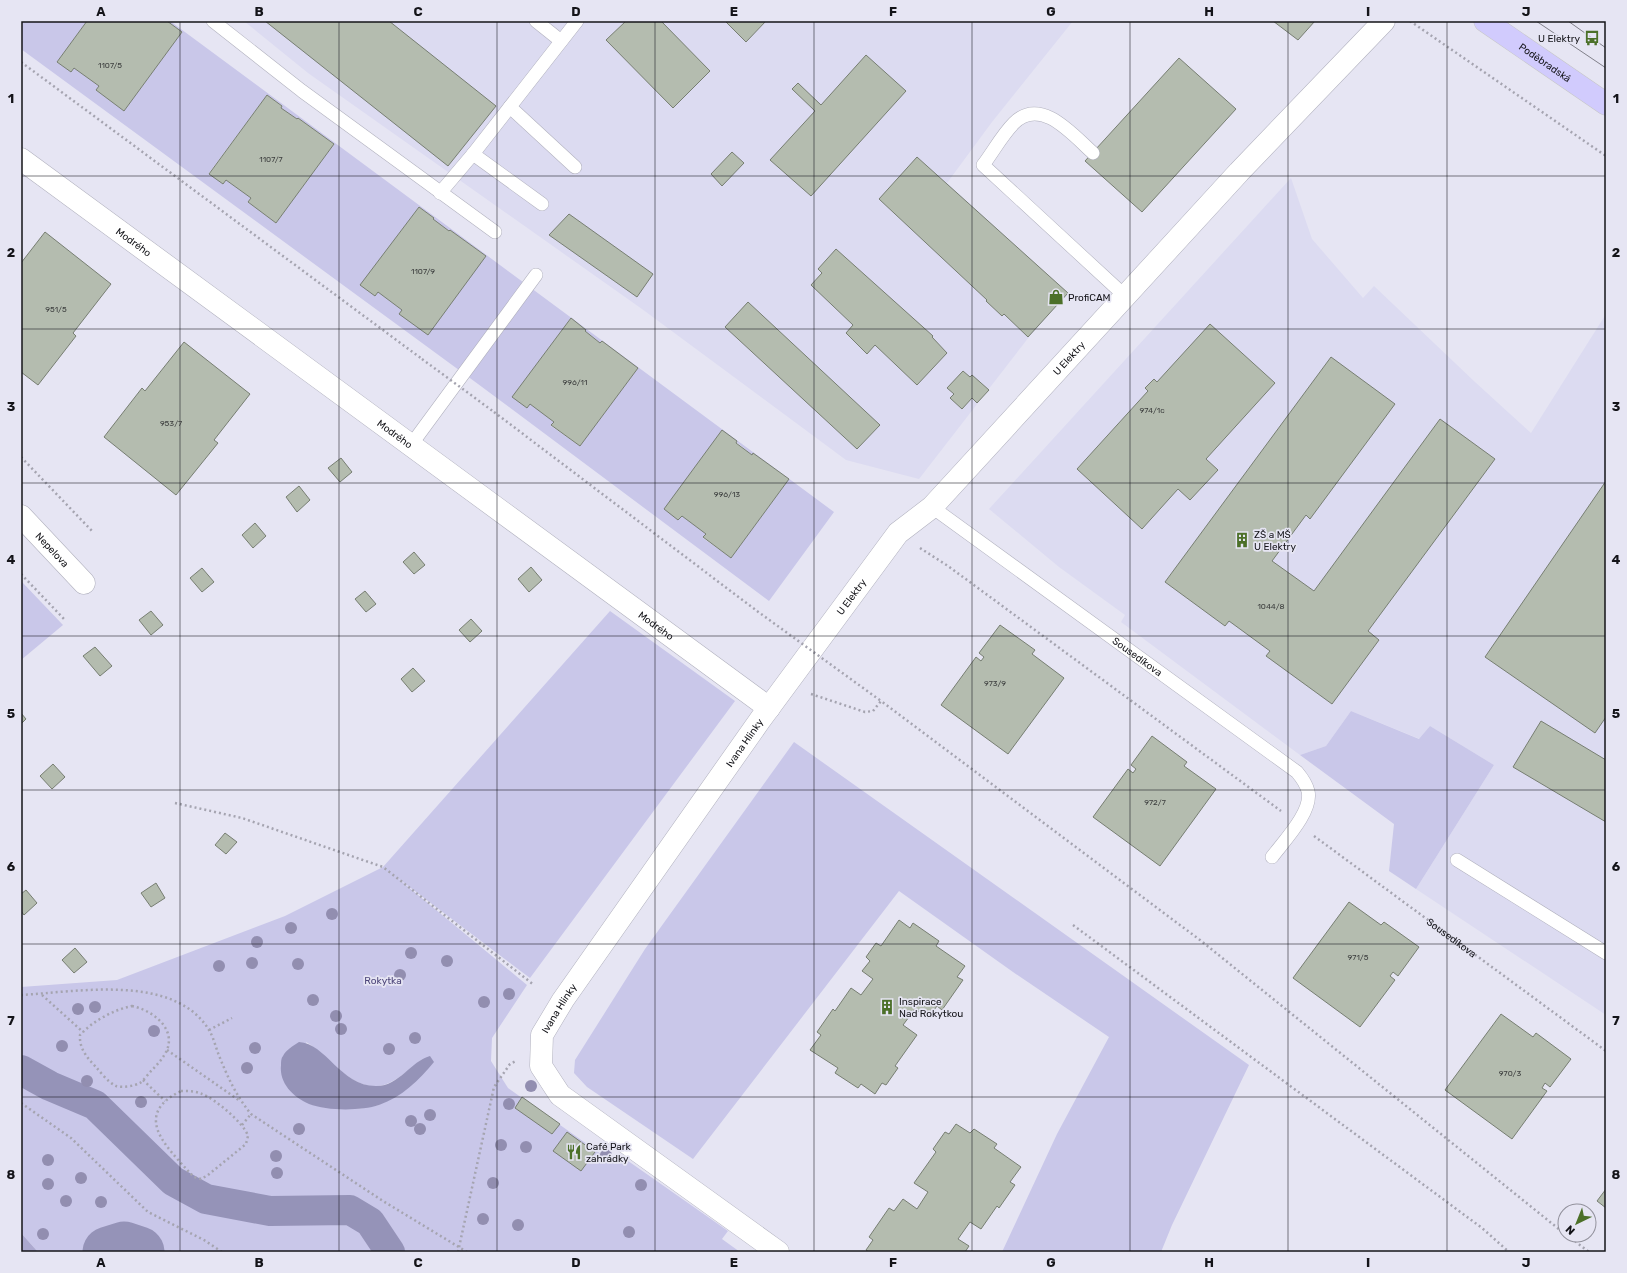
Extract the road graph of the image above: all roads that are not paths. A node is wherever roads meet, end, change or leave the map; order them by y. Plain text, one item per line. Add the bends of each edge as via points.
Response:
1 (213, 21) edge
2 (536, 21) edge
3 (577, 21) edge
4 (1384, 21) edge
5 (1485, 21) edge
6 (561, 41) junction
7 (1606, 104) edge
8 (510, 107) junction
9 (1092, 153) dead end
10 (473, 154) junction
11 (24, 167) edge
12 (575, 167) dead end
13 (440, 193) junction
14 (542, 204) dead end
15 (495, 232) dead end
16 (536, 275) dead end
17 (1125, 296) junction
18 (411, 444) junction
19 (932, 507) junction
20 (21, 516) edge
21 (84, 583) dead end
22 (769, 708) junction
23 (1272, 857) dead end
24 (1457, 860) dead end
25 (1606, 953) edge
26 (778, 1252) edge

1 - 13 lane via 302,91
2 - 6 lane
3 - 6 lane
4 - 17 street, U Elektry via 1239,172
5 - 7 main road, Poděbradská
6 - 8 lane
8 - 10 lane
8 - 12 lane
9 - 17 lane via 1048,116 1038,113 1027,114 1014,122 983,165
10 - 13 lane
10 - 14 lane
11 - 18 street, Modrého
13 - 15 lane
16 - 18 lane
17 - 19 street, U Elektry
18 - 22 street, Modrého
19 - 22 street, U Elektry via 898,533
19 - 23 lane, Sousedíkova via 1297,772 1304,780 1308,792 1306,809
20 - 21 street, Nepelova
22 - 26 street, Ivana Hlinky via 563,1000 542,1035 540,1066 560,1095
24 - 25 lane

